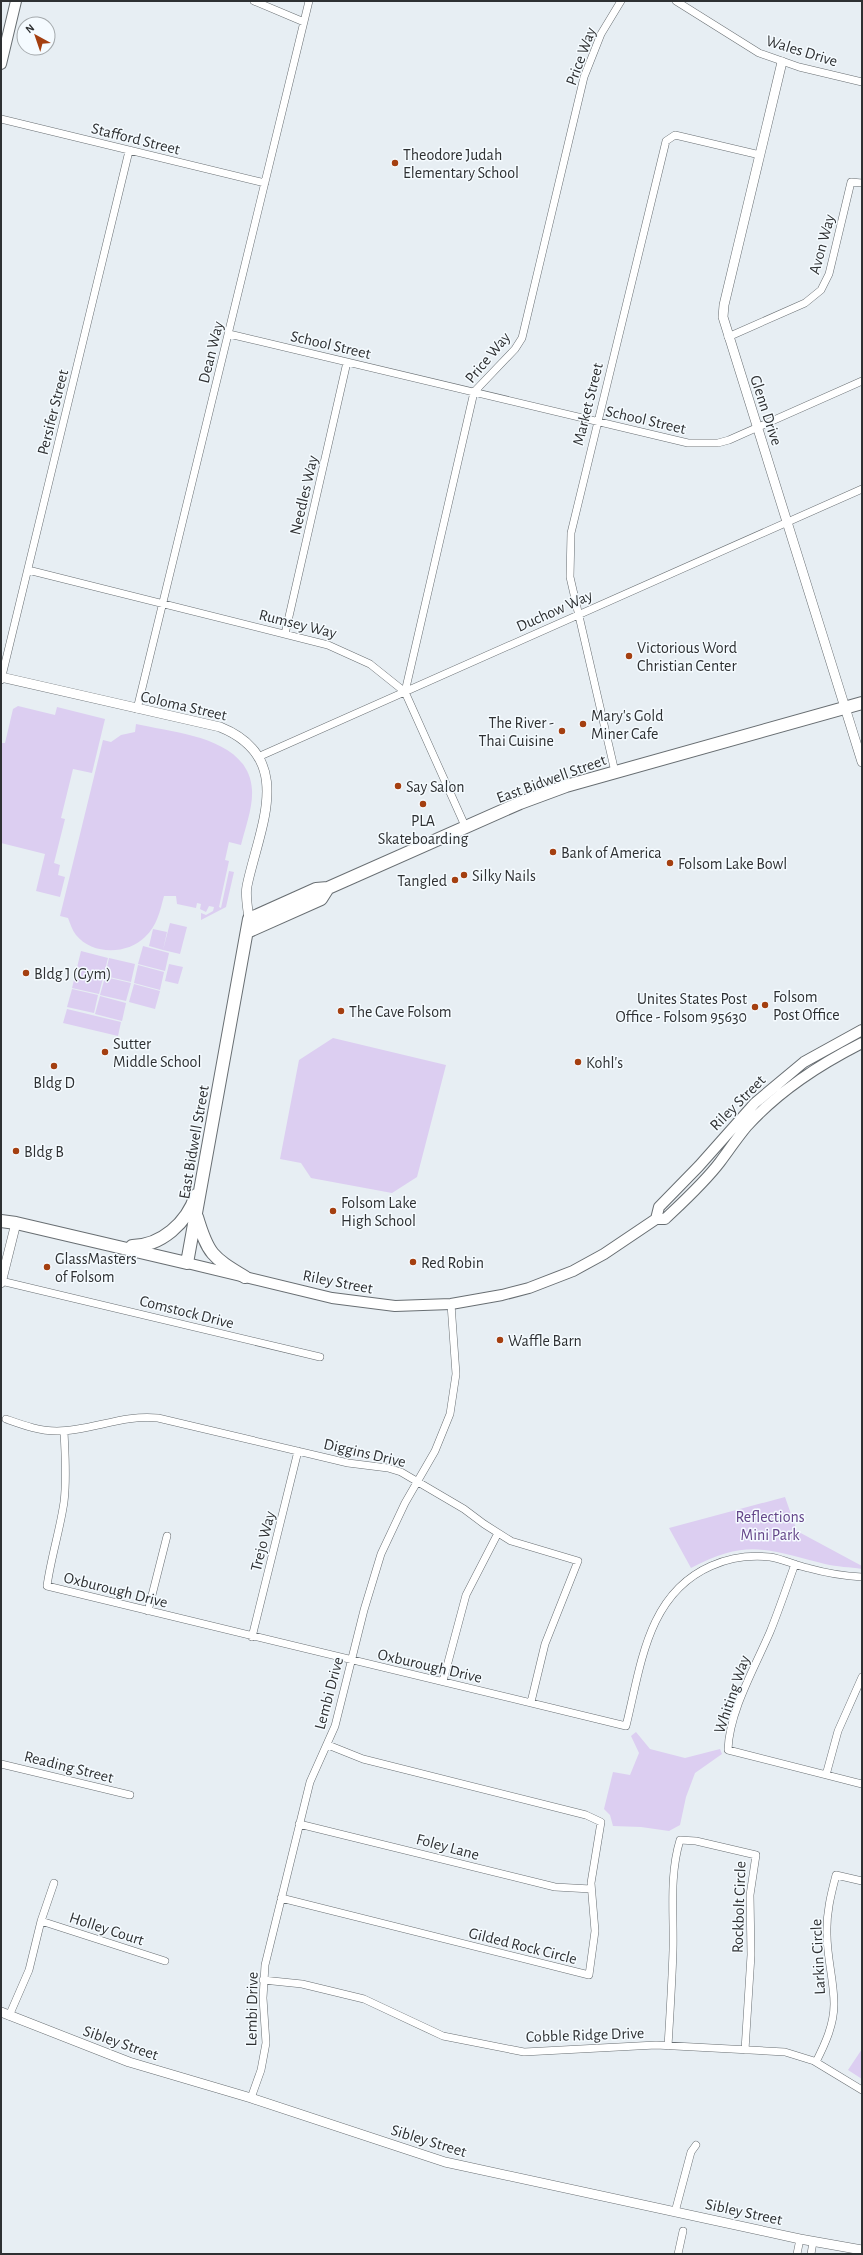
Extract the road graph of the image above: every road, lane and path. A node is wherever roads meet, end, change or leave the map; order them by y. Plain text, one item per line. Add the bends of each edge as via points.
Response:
1 (16, 1) edge
2 (254, 1) edge
3 (309, 1) edge
4 (621, 1) edge
5 (676, 1) edge
6 (304, 22) junction
7 (782, 62) junction
8 (1, 64) edge
9 (862, 82) edge
10 (1, 119) edge
11 (129, 151) junction
12 (760, 155) junction
13 (862, 183) edge
14 (265, 184) junction
15 (229, 334) junction
16 (728, 337) junction
17 (347, 362) junction
18 (862, 381) edge
19 (474, 392) junction
20 (598, 422) junction
21 (757, 428) junction
22 (862, 489) edge
23 (787, 522) junction
24 (28, 570) junction
25 (164, 603) junction
26 (578, 615) junction
27 (285, 634) junction
28 (1, 678) edge
29 (405, 692) junction
30 (862, 703) edge
31 (844, 708) junction
32 (137, 709) junction
33 (258, 757) junction
34 (862, 762) edge
35 (615, 772) junction
36 (466, 828) junction
37 (248, 926) junction
38 (862, 1030) edge
39 (862, 1042) edge
40 (715, 1147) junction
41 (203, 1175) junction
42 (679, 1206) junction
43 (196, 1214) junction
44 (656, 1219) junction
45 (1, 1221) edge
46 (16, 1223) junction
47 (109, 1244) junction
48 (1, 1246) edge
49 (7, 1257) junction
50 (187, 1263) junction
51 (245, 1277) junction
52 (1, 1282) edge
53 (451, 1304) junction
54 (320, 1358) dead end
55 (6, 1419) dead end
56 (64, 1431) junction
57 (298, 1451) junction
58 (418, 1480) junction
59 (498, 1533) junction
60 (167, 1536) dead end
61 (795, 1564) junction
62 (862, 1577) edge
63 (148, 1611) junction
64 (252, 1637) junction
65 (351, 1661) junction
66 (862, 1677) edge
67 (443, 1681) junction
68 (531, 1702) junction
69 (328, 1745) junction
70 (1, 1764) edge
71 (826, 1775) junction
72 (862, 1784) edge
73 (130, 1795) dead end
74 (299, 1824) junction
75 (862, 1881) edge
76 (54, 1883) dead end
77 (591, 1890) junction
78 (281, 1898) junction
79 (41, 1921) junction
80 (165, 1961) dead end
81 (263, 1980) junction
82 (5, 2014) edge
83 (668, 2046) junction
84 (745, 2050) junction
85 (816, 2062) junction
86 (862, 2090) edge
87 (251, 2098) junction
88 (696, 2145) dead end
89 (675, 2212) junction
90 (683, 2231) dead end
91 (800, 2239) junction
92 (813, 2242) junction
93 (862, 2250) edge
94 (678, 2254) edge
95 (797, 2254) edge
96 (811, 2254) edge

1 - 8 main road
2 - 6 street
3 - 6 street, Dean Way
4 - 19 street, Price Way via 601,34 584,77 522,338
5 - 7 street, Wales Drive via 741,43
6 - 14 street, Dean Way
7 - 9 street, Wales Drive
7 - 12 street, Glenn Drive
10 - 11 street, Stafford Street
11 - 14 street, Stafford Street
11 - 24 street, Persifer Street
12 - 16 street, Glenn Drive via 724,305 723,317
12 - 20 street, Market Street via 675,135 666,141
13 - 16 street, Avon Way via 851,182 830,274 821,290 805,303
14 - 15 street, Dean Way
15 - 17 street, School Street
15 - 25 street, Dean Way
16 - 21 street, Glenn Drive
17 - 19 street, School Street
17 - 27 street, Needles Way
18 - 21 street, School Street
19 - 20 street, School Street
19 - 29 street, Price Way
20 - 21 street, School Street via 700,444 730,440
20 - 26 street, Market Street via 569,548 570,577
21 - 23 street, Glenn Drive
22 - 23 street, Duchow Way
23 - 26 street, Duchow Way
23 - 31 street, Glenn Drive via 821,624
24 - 25 street, Rumsey Way
24 - 28 street, Persifer Street
25 - 27 street, Rumsey Way
25 - 32 street, Dean Way
26 - 29 street, Duchow Way
26 - 35 street, Market Street
27 - 29 street, Rumsey Way via 328,645 356,656
28 - 32 street, Coloma Street
29 - 33 street, Duchow Way
29 - 36 street, Rumsey Way
30 - 31 main road, East Bidwell Street
31 - 34 street, Glenn Drive
31 - 35 main road, East Bidwell Street
32 - 33 street, Coloma Street via 220,727 246,742
33 - 37 street, Coloma Street via 268,784 268,798 246,888
35 - 36 main road, East Bidwell Street via 545,793
36 - 37 main road, East Bidwell Street via 328,888 321,899
37 - 41 main road, East Bidwell Street
38 - 40 main road, Riley Street via 827,1048 789,1074 755,1102
39 - 42 main road, Riley Street via 810,1072 772,1101 748,1125 720,1162
40 - 42 main road via 711,1163 681,1196
40 - 44 main road, Riley Street via 659,1207
41 - 43 main road, East Bidwell Street
41 - 47 main road via 194,1202 177,1226 163,1238 146,1246
42 - 44 main road, Riley Street via 665,1219
43 - 50 main road, East Bidwell Street
43 - 51 main road via 205,1244 212,1256
44 - 53 main road, Riley Street via 604,1254 554,1279 502,1295
45 - 46 main road, Riley Street
46 - 47 main road, Riley Street
46 - 49 street
47 - 50 main road, Riley Street
48 - 49 street
49 - 52 street
50 - 51 main road, Riley Street
51 - 53 main road, Riley Street via 359,1303 395,1306
52 - 54 street, Comstock Drive
53 - 58 street, Lembi Drive via 456,1353 454,1394 443,1433
55 - 56 street, Diggins Drive via 42,1430
56 - 57 street, Diggins Drive via 130,1417 152,1417
56 - 63 street, Oxburough Drive via 64,1496 47,1586
57 - 58 street, Diggins Drive via 348,1463 388,1468
57 - 64 street, Trejo Way
58 - 59 street, Diggins Drive
58 - 65 street, Lembi Drive via 382,1554 371,1584
59 - 67 street via 466,1595
59 - 68 street, Diggins Drive via 526,1547 578,1561 545,1644
60 - 63 street
61 - 62 street, Oxburough Drive via 825,1572
61 - 68 street, Oxburough Drive via 760,1557 730,1559 703,1570 679,1587 660,1610 650,1631 626,1726
61 - 71 street, Whiting Way via 770,1632 744,1689 729,1736 728,1750
63 - 64 street, Oxburough Drive
64 - 65 street, Oxburough Drive
65 - 67 street, Oxburough Drive
65 - 69 street, Lembi Drive
66 - 71 street via 838,1731
67 - 68 street, Oxburough Drive
69 - 74 street, Lembi Drive via 310,1782
69 - 77 street, Gilded Rock Circle via 363,1759 586,1815 601,1822
70 - 73 street, Reading Street
71 - 72 street, Whiting Way
74 - 77 street, Foley Lane via 555,1887
74 - 78 street, Lembi Drive
75 - 85 street, Larkin Circle via 836,1875 830,1896 827,1933 833,2018
76 - 79 street
77 - 78 street, Gilded Rock Circle via 595,1931 589,1975
78 - 81 street, Lembi Drive
79 - 80 street, Holley Court
79 - 82 street via 30,1970
81 - 83 street, Cobble Ridge Drive via 302,1984 364,1999 443,2036 524,2052
81 - 87 street, Lembi Drive via 266,2043 261,2070
82 - 87 street, Sibley Street via 129,2062
83 - 84 street, Cobble Ridge Drive
83 - 84 street, Rockbolt Circle via 673,1949 672,1903 676,1853 680,1840 696,1841 756,1855 750,1895 751,1955
84 - 85 street, Cobble Ridge Drive via 785,2052
85 - 86 street, Cobble Ridge Drive
87 - 89 street, Sibley Street via 445,2162
88 - 89 street via 691,2152
89 - 91 street, Sibley Street
90 - 94 street
91 - 92 street, Sibley Street
91 - 95 street
92 - 93 street, Sibley Street
92 - 96 street

